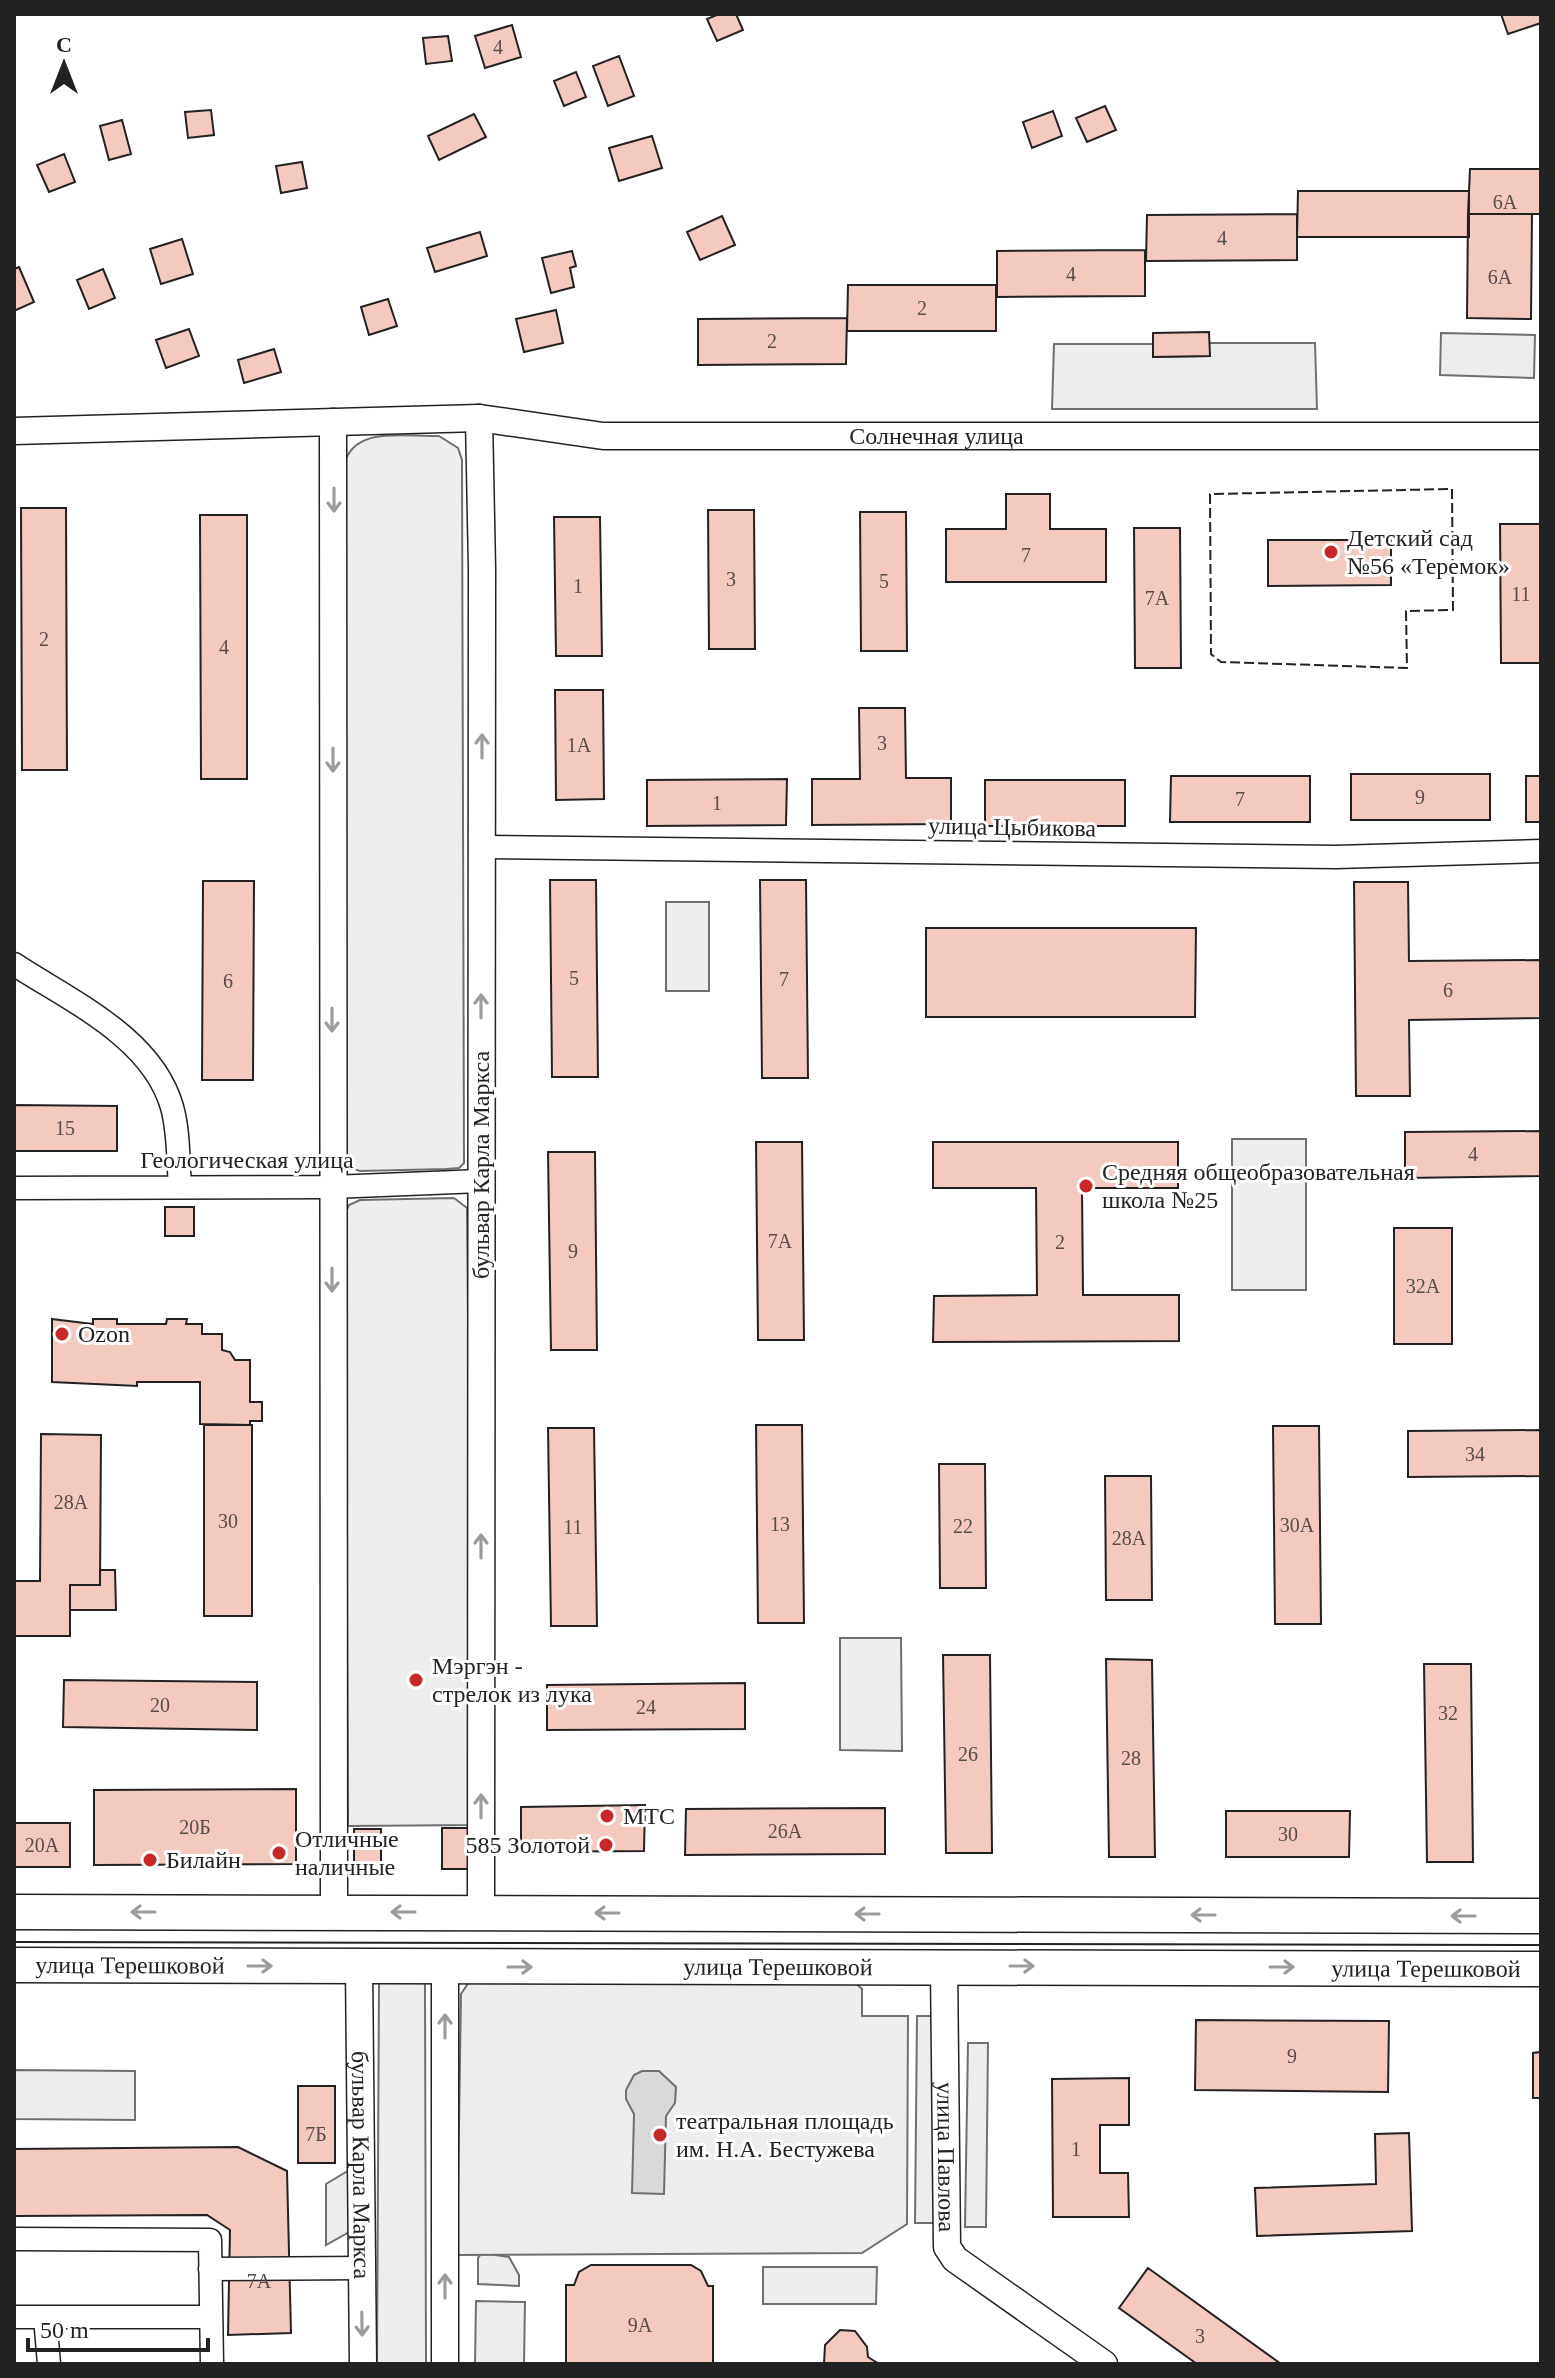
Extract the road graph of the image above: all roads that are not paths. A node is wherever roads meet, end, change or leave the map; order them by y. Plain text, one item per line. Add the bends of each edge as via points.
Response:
1 (479, 418) junction
2 (333, 422) junction
3 (14, 431) edge
4 (1541, 436) edge
5 (482, 847) junction
6 (1541, 851) edge
7 (14, 964) edge
8 (481, 1181) junction
9 (180, 1187) junction
10 (332, 1187) junction
11 (14, 1188) edge
12 (14, 1912) edge
13 (334, 1912) junction
14 (481, 1912) junction
15 (945, 1914) junction
16 (1541, 1916) edge
17 (14, 1965) edge
18 (944, 1965) junction
19 (359, 1967) junction
20 (445, 1967) junction
21 (1541, 1969) edge
22 (14, 2239) edge
23 (361, 2268) junction
24 (210, 2269) junction
25 (14, 2317) edge
26 (45, 2317) junction
27 (211, 2317) junction
28 (49, 2364) edge
29 (212, 2364) edge
30 (363, 2364) edge
31 (445, 2364) edge
32 (1104, 2364) edge

1 - 2 street, Солнечная улица
1 - 4 street, Солнечная улица via 603,436
5 -> 1 street, бульвар Карла Маркса
2 - 3 street, Солнечная улица
2 -> 10 street
5 - 6 street, улица Цыбикова via 1336,857
8 -> 5 street, бульвар Карла Маркса
7 - 9 street via 109,1026 160,1076 177,1132
8 - 10 street, Геологическая улица
14 -> 8 street, бульвар Карла Маркса
9 - 10 street, Геологическая улица
9 - 11 street, Геологическая улица
10 -> 13 street
13 -> 12 main road
14 -> 13 main road
15 -> 14 main road
16 -> 15 main road
15 - 18 main road
17 -> 19 main road, улица Терешковой
20 -> 18 main road, улица Терешковой
18 -> 21 main road, улица Терешковой
18 - 32 street, улица Павлова via 947,2247 955,2259
19 - 20 main road, улица Терешковой
19 - 23 street, бульвар Карла Маркса
31 -> 20 street
22 - 24 street via 210,2240
23 - 24 street
23 -> 30 street, бульвар Карла Маркса
24 - 27 street
25 - 26 street
26 - 27 street
26 - 28 street
27 - 29 street

